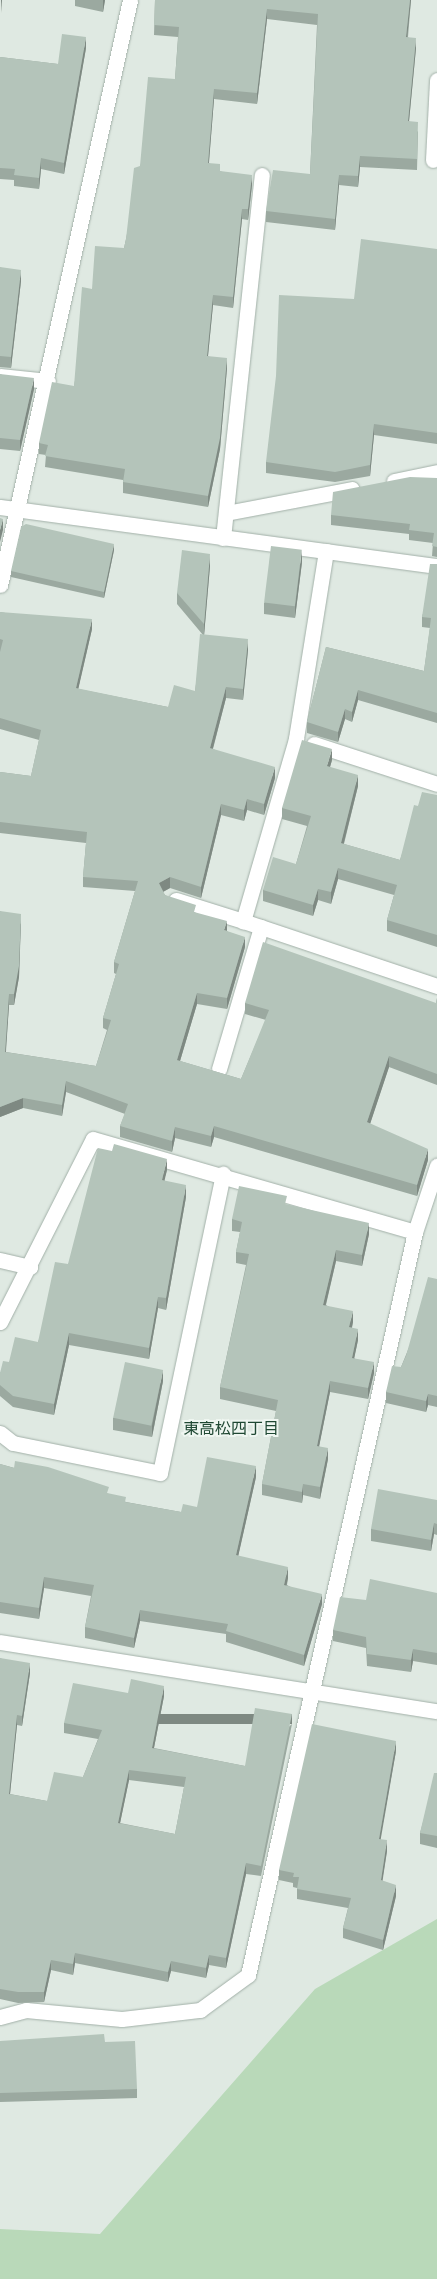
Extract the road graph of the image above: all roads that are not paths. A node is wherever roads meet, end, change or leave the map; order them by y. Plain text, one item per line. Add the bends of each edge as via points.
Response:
1 (130, 0) edge
2 (437, 80) edge
3 (433, 160) dead end
4 (262, 175) dead end
5 (0, 376) edge
6 (48, 381) junction
7 (437, 472) edge
8 (0, 507) edge
9 (19, 510) junction
10 (226, 513) junction
11 (223, 538) junction
12 (326, 551) junction
13 (437, 566) edge
14 (0, 585) edge
15 (296, 739) junction
16 (437, 784) edge
17 (168, 897) edge
18 (243, 921) junction
19 (261, 927) junction
20 (437, 986) edge
21 (219, 1069) dead end
22 (437, 1166) edge
23 (223, 1174) junction
24 (415, 1232) junction
25 (0, 1260) edge
26 (30, 1267) junction
27 (0, 1322) edge
28 (0, 1433) edge
29 (0, 1642) edge
30 (312, 1694) junction
31 (437, 1711) edge
32 (0, 2017) edge

1 - 6 street
2 - 3 street
4 - 10 street
5 - 6 street
6 - 9 street
7 - 10 street
8 - 9 street
9 - 11 street
9 - 14 street
10 - 11 street
11 - 12 street
12 - 13 street
12 - 15 street
15 - 16 street
15 - 18 street
17 - 18 street
18 - 19 street
19 - 20 street
19 - 21 street
22 - 24 street
23 - 24 street
23 - 26 street via 92,1139
23 - 28 street via 160,1473 13,1443
24 - 30 street
25 - 26 street
26 - 27 street
29 - 30 street
30 - 31 street
30 - 32 street via 248,1975 200,2010 122,2020 26,2010

